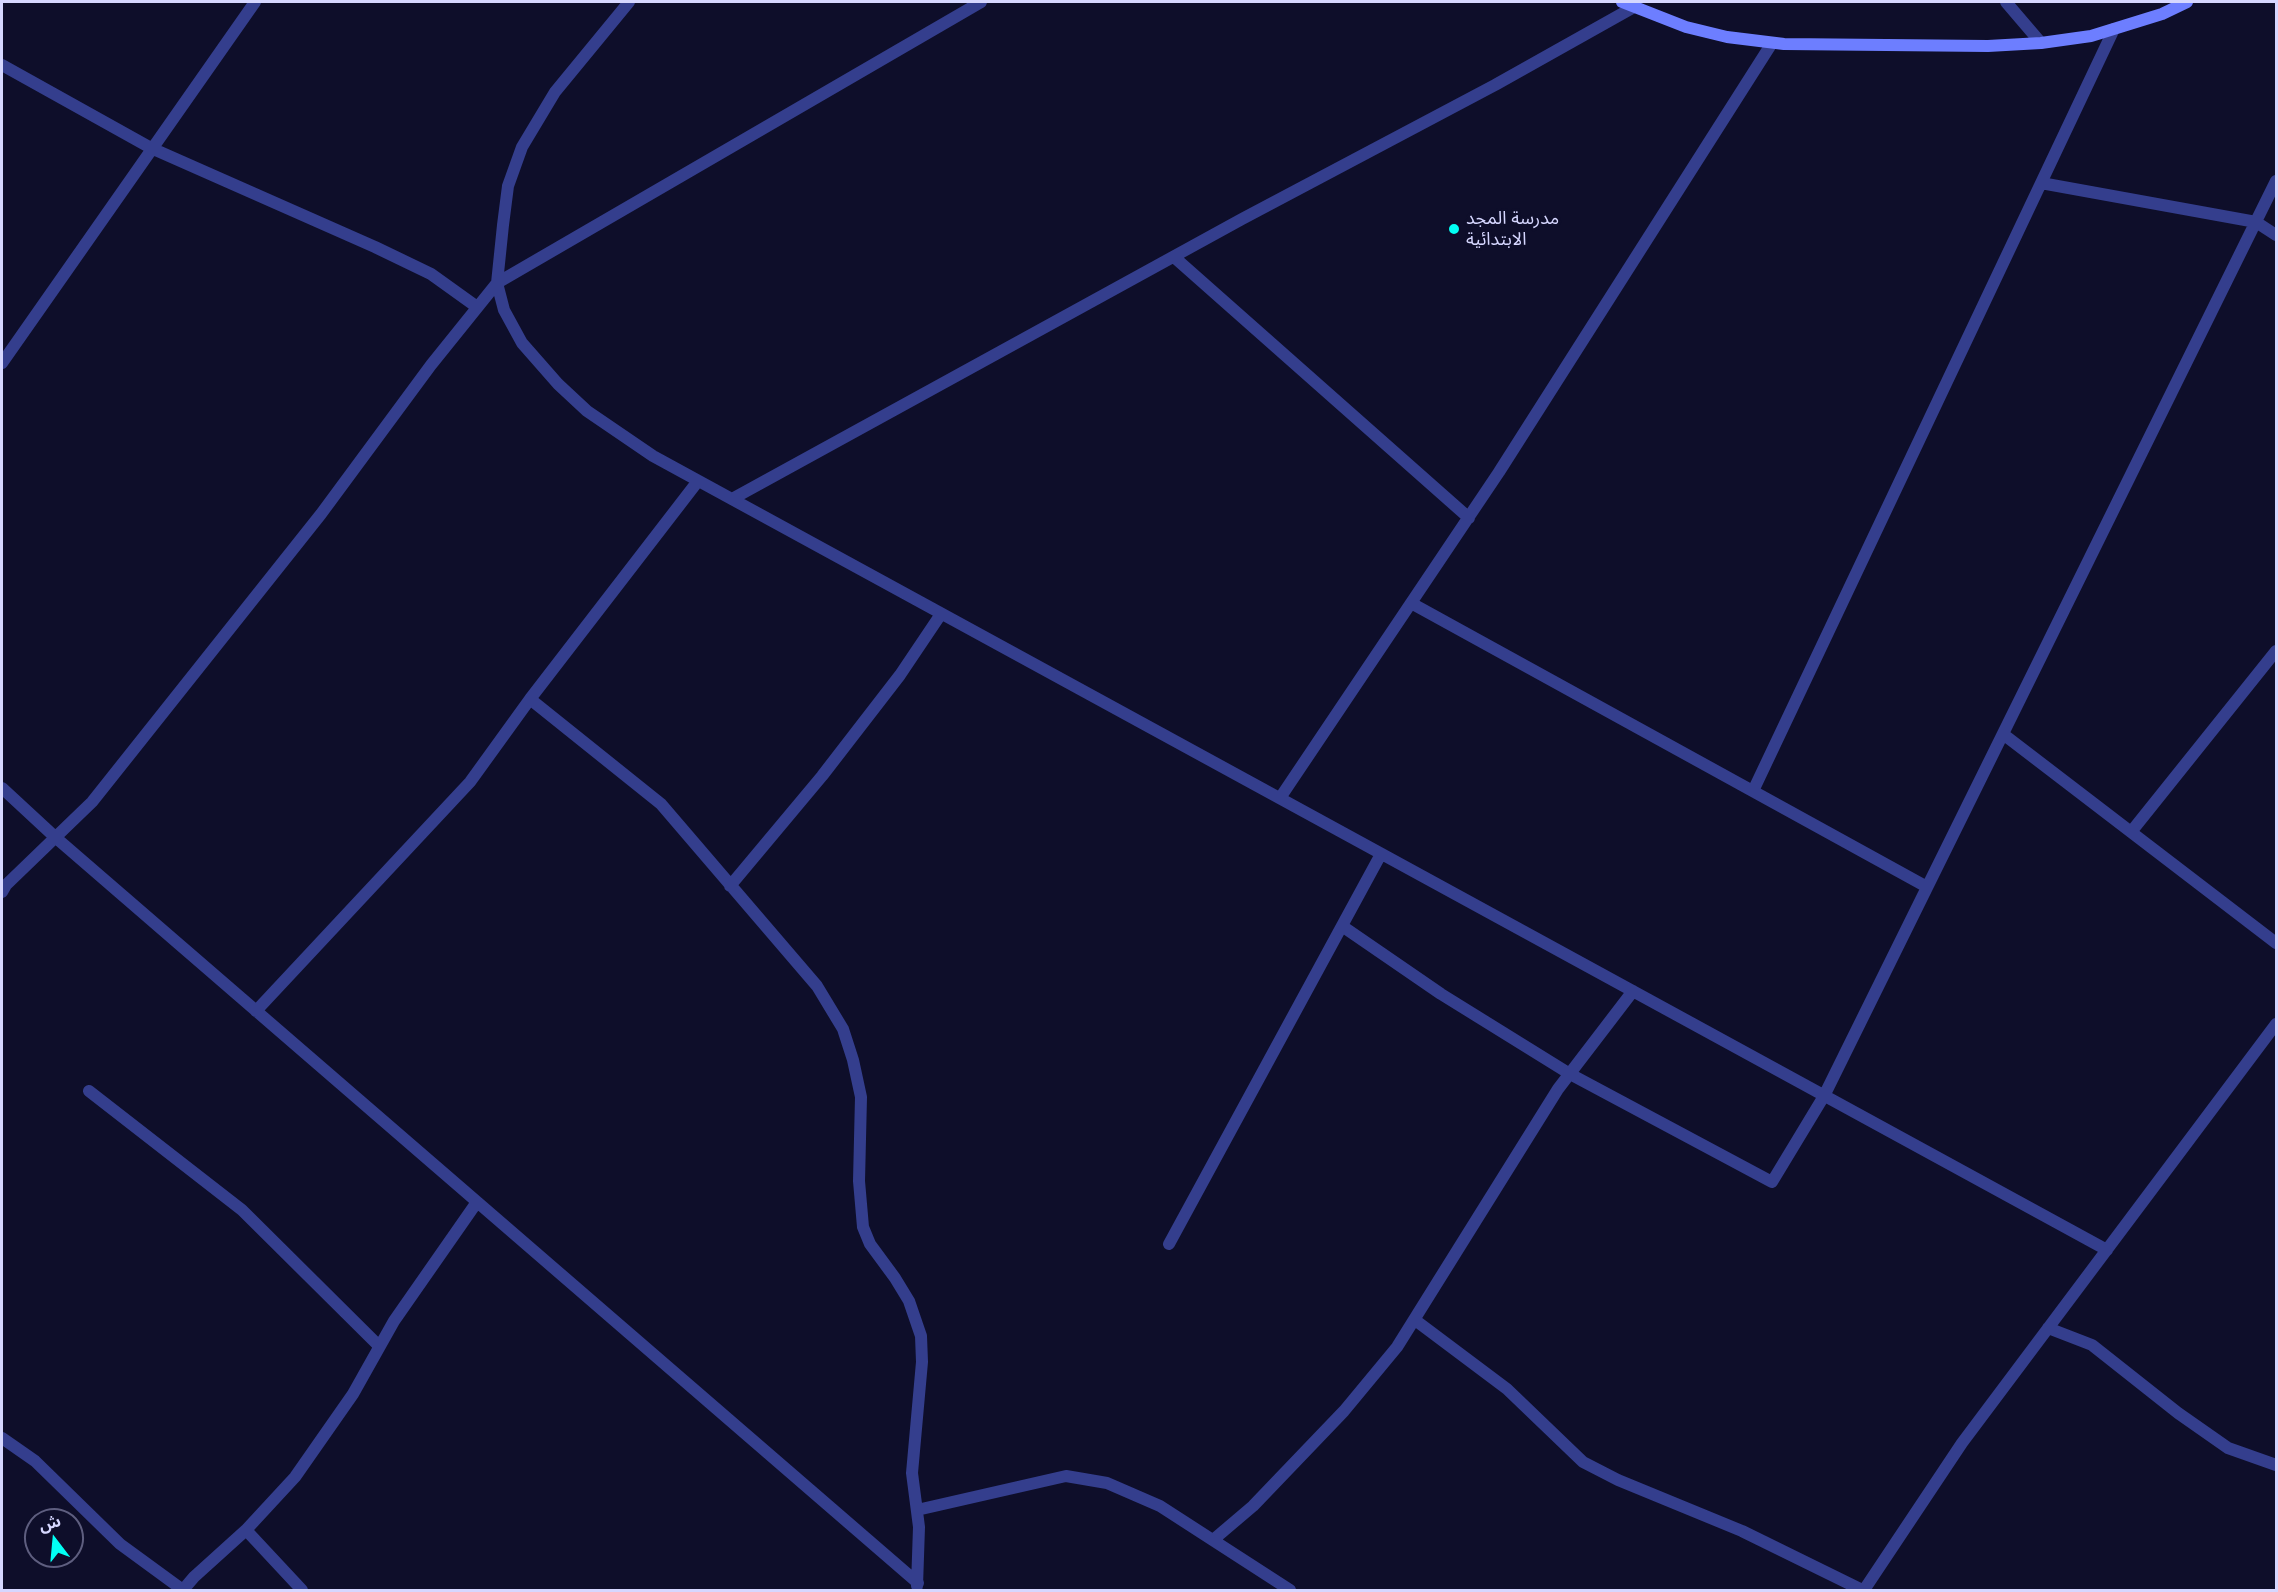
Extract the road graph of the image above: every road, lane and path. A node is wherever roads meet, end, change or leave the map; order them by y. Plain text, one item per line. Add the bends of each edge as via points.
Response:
1 (255, 2) edge
2 (629, 2) edge
3 (981, 2) edge
4 (1622, 2) edge
5 (2006, 2) edge
6 (2187, 2) edge
7 (1634, 8) junction
8 (2114, 30) junction
9 (1772, 42) junction
10 (2041, 43) junction
11 (2, 65) edge
12 (151, 148) junction
13 (2277, 181) edge
14 (2042, 183) junction
15 (2256, 222) junction
16 (2277, 235) edge
17 (1174, 256) junction
18 (497, 282) junction
19 (477, 307) junction
20 (2, 363) edge
21 (698, 481) junction
22 (732, 499) junction
23 (1469, 518) junction
24 (1411, 603) junction
25 (941, 614) junction
26 (2277, 651) edge
27 (530, 699) junction
28 (2003, 734) junction
29 (2, 788) edge
30 (1753, 791) junction
31 (1280, 798) junction
32 (2131, 832) junction
33 (55, 837) junction
34 (1381, 854) junction
35 (730, 886) junction
36 (1928, 887) junction
37 (2, 892) edge
38 (1342, 926) junction
39 (2277, 943) edge
40 (1633, 991) junction
41 (256, 1011) junction
42 (2277, 1024) edge
43 (1570, 1074) junction
44 (89, 1091) dead end
45 (1824, 1096) junction
46 (477, 1202) junction
47 (1169, 1244) dead end
48 (2107, 1250) junction
49 (1415, 1320) junction
50 (2048, 1328) junction
51 (379, 1346) junction
52 (2, 1438) edge
53 (2277, 1465) edge
54 (917, 1510) junction
55 (246, 1530) junction
56 (1213, 1540) junction
57 (917, 1586) edge
58 (183, 1590) edge
59 (302, 1590) edge
60 (1290, 1590) edge
61 (1863, 1590) edge

1 - 12 street
2 - 18 street via 555,92 522,147 508,186
3 - 18 street
4 - 7 street
5 - 10 street
6 - 8 street
7 - 9 street via 1686,27
7 - 17 street
8 - 10 street
8 - 14 street
9 - 10 street
9 - 23 street
11 - 12 street
12 - 19 street via 431,274
12 - 20 street
13 - 15 street
14 - 15 street
14 - 30 street
15 - 16 street
15 - 28 street
17 - 22 street
17 - 23 street
18 - 19 street
18 - 21 street via 504,310 522,343 558,384 587,411
19 - 33 street via 321,514 92,802
21 - 22 street
21 - 27 street
22 - 25 street
23 - 24 street
24 - 30 street
24 - 31 street
25 - 31 street
25 - 35 street via 900,675 822,776
26 - 32 street
27 - 35 street via 661,804
27 - 41 street via 470,783
28 - 32 street
28 - 36 street
29 - 33 street
30 - 36 street
31 - 34 street
32 - 39 street
33 - 37 street
33 - 41 street
34 - 38 street
34 - 40 street
35 - 54 street via 817,986 843,1029 854,1060 861,1098 858,1181 863,1227 870,1244 909,1300 921,1335 912,1473
36 - 45 street
38 - 43 street via 1441,994
38 - 47 street
40 - 43 street
40 - 45 street
41 - 46 street
42 - 48 street
43 - 45 street via 1772,1182
43 - 49 street
44 - 51 street via 242,1210
45 - 48 street
46 - 51 street
46 - 57 street
48 - 50 street
49 - 56 street via 1344,1411 1253,1506
49 - 61 street via 1507,1389 1583,1462 1742,1531
50 - 53 street via 2092,1345 2228,1448
50 - 61 street via 1962,1443
51 - 55 street via 353,1394 296,1477
52 - 58 street via 35,1461 120,1544
54 - 56 street via 1066,1476 1107,1483 1160,1506
54 - 57 street
55 - 58 street
55 - 59 street
56 - 60 street

